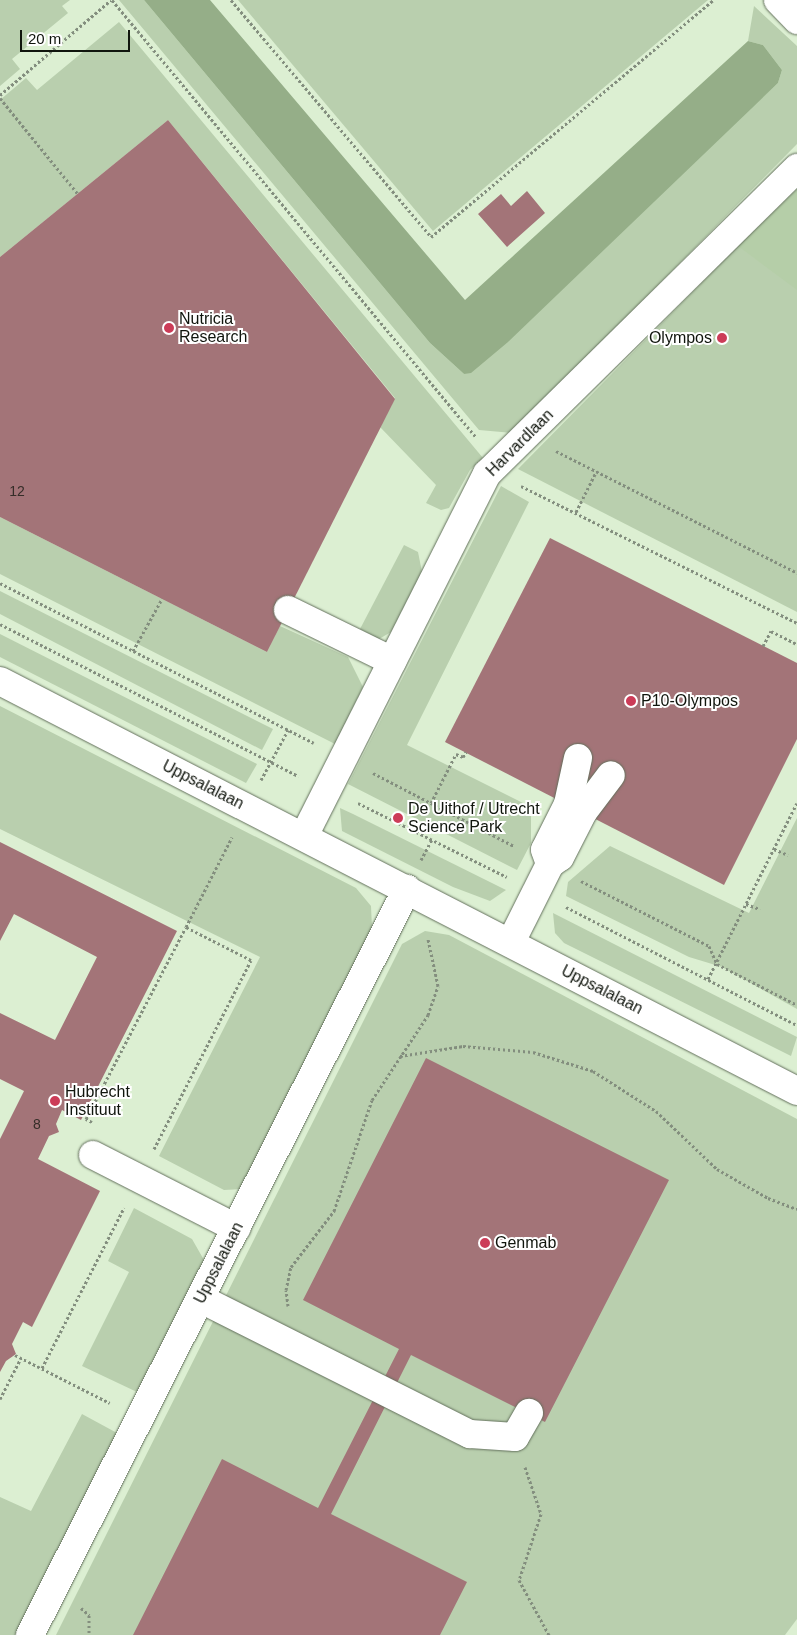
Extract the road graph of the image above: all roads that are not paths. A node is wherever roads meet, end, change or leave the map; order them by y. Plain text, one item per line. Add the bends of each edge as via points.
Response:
1 (778, 0) edge
2 (797, 20) edge
3 (797, 168) edge
4 (288, 610) dead end
5 (392, 661) junction
6 (0, 682) edge
7 (578, 758) dead end
8 (611, 775) dead end
9 (304, 836) junction
10 (561, 870) junction
11 (407, 889) junction
12 (511, 942) junction
13 (797, 1091) edge
14 (93, 1155) road end
15 (236, 1228) junction
16 (201, 1299) junction
17 (528, 1413) dead end
18 (30, 1635) edge

1 - 2 street
3 - 5 street, Harvardlaan via 498,464 480,487
4 - 5 street
5 - 9 street, Harvardlaan
6 - 9 street, Uppsalalaan
7 - 10 street via 568,804 545,850
8 - 10 street via 583,812 560,857
9 - 11 street, Uppsalalaan
10 - 12 street
11 - 12 street, Uppsalalaan
11 - 15 street, Uppsalalaan
12 - 13 street, Uppsalalaan
14 - 15 street
15 - 16 street, Uppsalalaan
16 - 17 street via 470,1434 515,1437
16 - 18 street, Uppsalalaan

